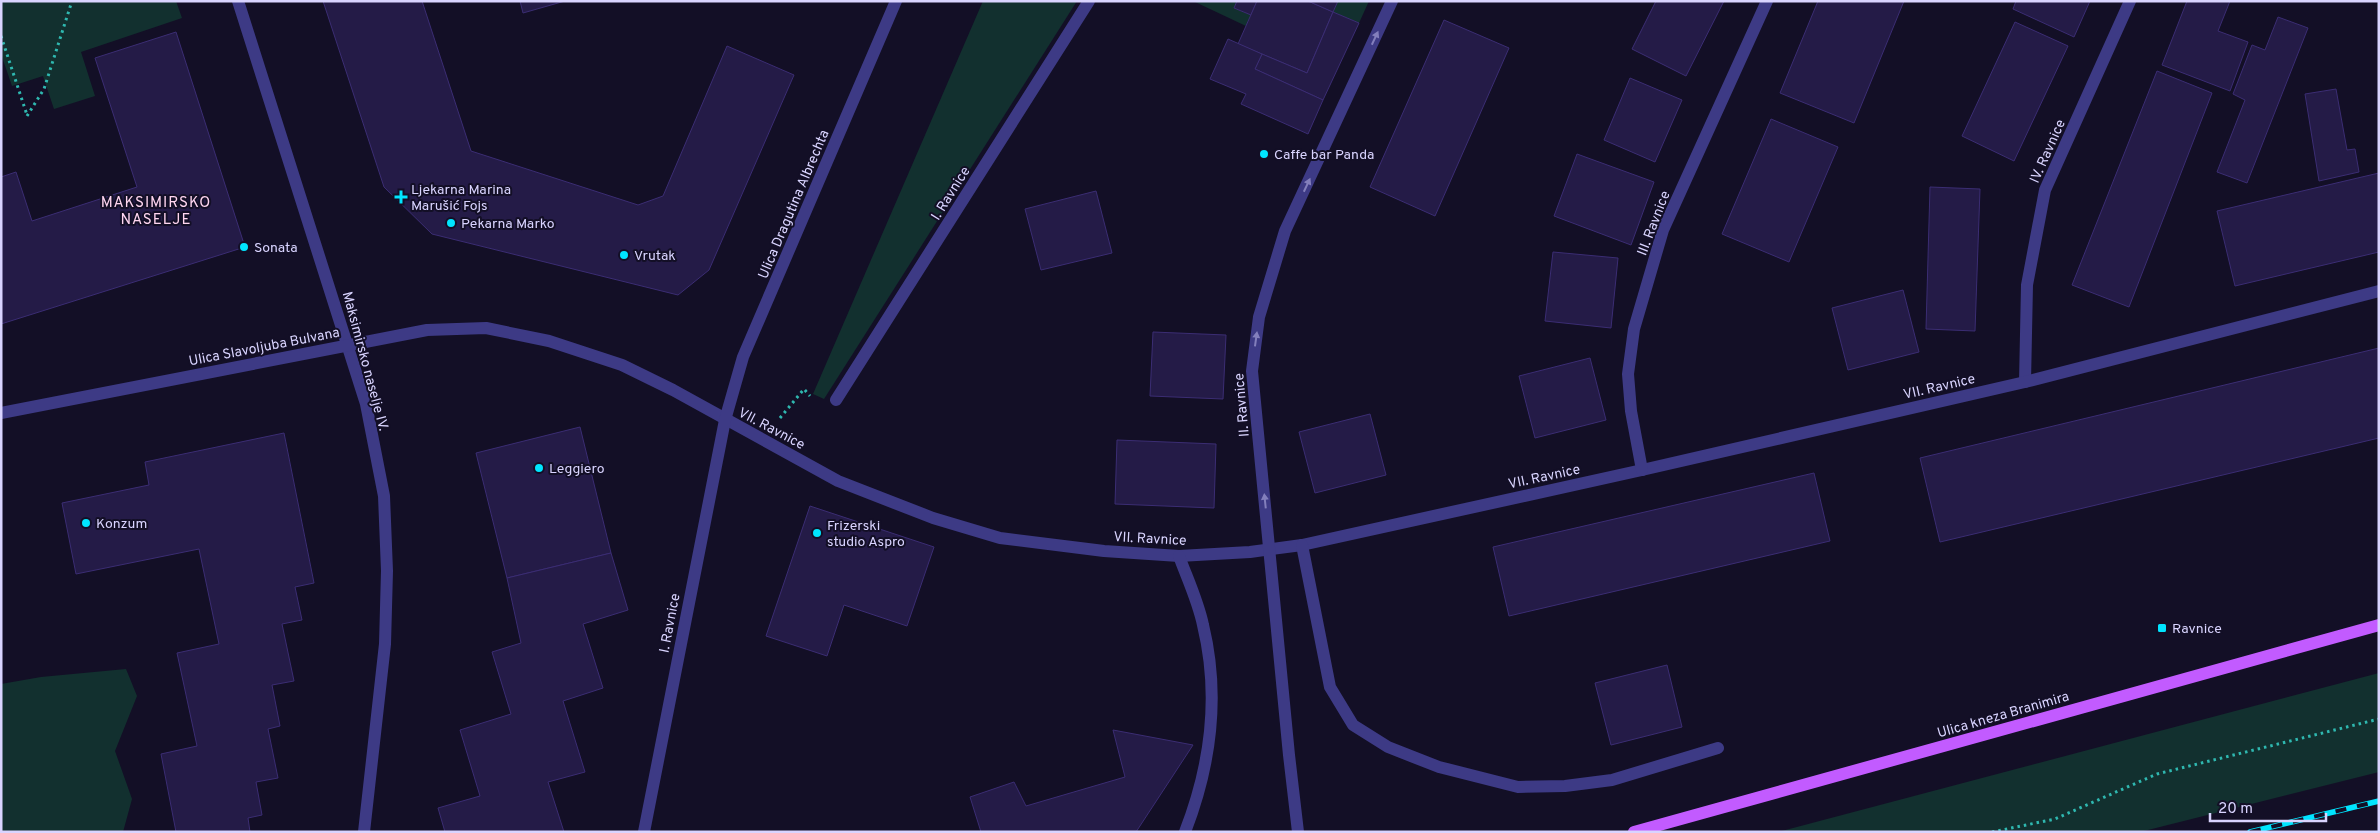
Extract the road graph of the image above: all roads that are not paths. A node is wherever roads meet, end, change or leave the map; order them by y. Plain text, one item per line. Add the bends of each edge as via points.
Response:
1 (238, 1) edge
2 (896, 1) edge
3 (1089, 1) edge
4 (1392, 1) edge
5 (1767, 1) edge
6 (2130, 1) edge
7 (2379, 291) edge
8 (348, 345) junction
9 (2025, 382) junction
10 (836, 400) road end
11 (1, 413) edge
12 (725, 420) junction
13 (1642, 470) junction
14 (1302, 545) junction
15 (1270, 549) junction
16 (1179, 556) junction
17 (2379, 625) edge
18 (1718, 748) dead end
19 (364, 832) edge
20 (644, 832) edge
21 (1184, 832) edge
22 (1298, 832) edge
23 (1634, 832) edge

1 - 8 street, Maksimirsko naselje IV.
2 - 12 street, Ulica Dragutina Albrechta via 743,357
3 - 10 street, I. Ravnice
15 -> 4 street, II. Ravnice via 1252,372 1259,317 1285,231
5 - 13 street, III. Ravnice via 1663,230 1634,329 1628,374
6 - 9 street, IV. Ravnice via 2045,190 2027,284
7 - 9 street, VII. Ravnice
8 - 11 street, Ulica Slavoljuba Bulvana
8 - 12 street, Ulica Slavoljuba Bulvana via 427,330 486,328 549,341 622,365
8 - 19 street, Maksimirsko naselje IV. via 366,404 384,496 387,570 385,644
9 - 13 street, VII. Ravnice
12 - 16 street, VII. Ravnice via 838,481 933,518 983,533 1104,551
12 - 20 street, I. Ravnice
13 - 14 street, VII. Ravnice
14 - 15 street, VII. Ravnice
14 - 18 street via 1330,687 1352,725 1388,747 1439,767 1518,787 1612,780
15 - 16 street, VII. Ravnice
15 - 22 street, II. Ravnice
16 - 21 street via 1203,623 1211,667 1213,716 1197,800
17 - 23 main road, Ulica kneza Branimira

